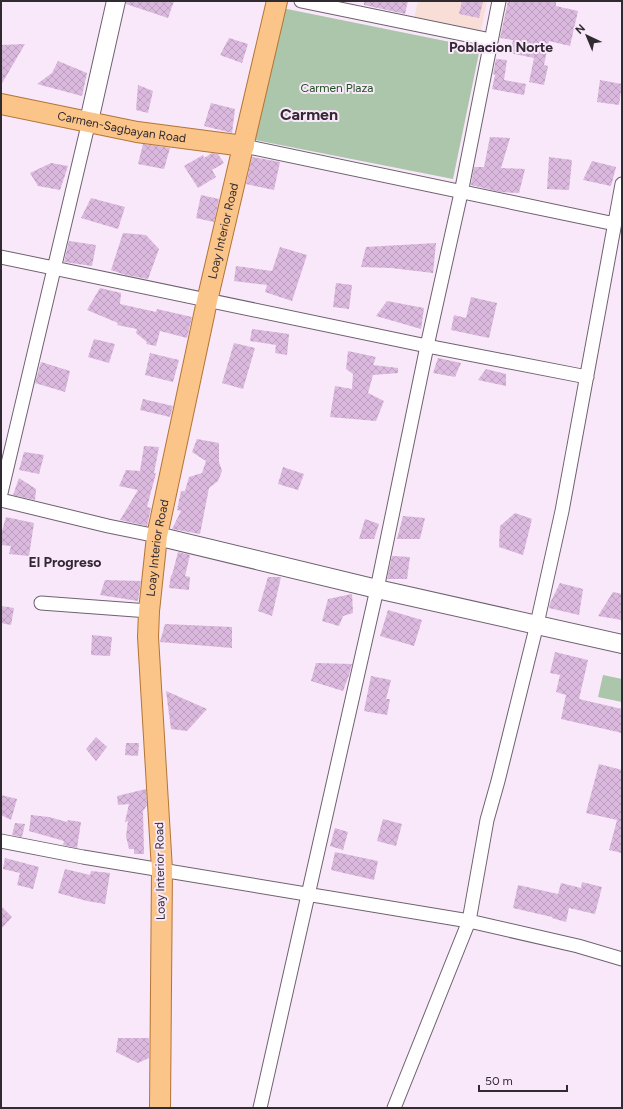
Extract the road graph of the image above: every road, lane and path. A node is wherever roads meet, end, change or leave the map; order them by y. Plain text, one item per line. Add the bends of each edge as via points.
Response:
1 (116, 1) edge
2 (277, 1) edge
3 (301, 1) edge
4 (499, 1) edge
5 (491, 40) junction
6 (1, 104) edge
7 (89, 121) junction
8 (244, 146) junction
9 (622, 184) edge
10 (461, 193) junction
11 (615, 224) junction
12 (1, 257) edge
13 (54, 268) junction
14 (207, 301) junction
15 (427, 346) junction
16 (587, 377) junction
17 (1, 493) edge
18 (1, 500) edge
19 (157, 536) junction
20 (376, 589) junction
21 (41, 603) dead end
22 (149, 611) junction
23 (537, 624) junction
24 (622, 644) edge
25 (1, 841) edge
26 (162, 870) junction
27 (307, 894) junction
28 (469, 920) junction
29 (622, 959) edge
30 (160, 1108) edge
31 (260, 1108) edge
32 (394, 1108) edge

1 - 7 street
2 - 8 main road, Loay Interior Road
3 - 5 street
4 - 5 street
5 - 10 street
6 - 7 main road, Carmen-Sagbayan Road
7 - 8 main road, Carmen-Sagbayan Road via 137,132
7 - 13 street
8 - 10 street
8 - 14 main road, Loay Interior Road
9 - 11 street
10 - 11 street
10 - 15 street
11 - 16 street
12 - 13 street
13 - 14 street
13 - 17 street
14 - 15 street
14 - 19 main road, Loay Interior Road
15 - 16 street
15 - 20 street
16 - 23 street via 562,511
18 - 19 street
19 - 20 street
19 - 22 main road, Loay Interior Road
20 - 23 street
20 - 27 street
21 - 22 street
22 - 26 main road, Loay Interior Road via 148,637
23 - 24 street
23 - 28 street via 487,820
25 - 26 street
26 - 27 street
26 - 30 main road, Loay Interior Road
27 - 28 street
27 - 31 street
28 - 29 street
28 - 32 street

